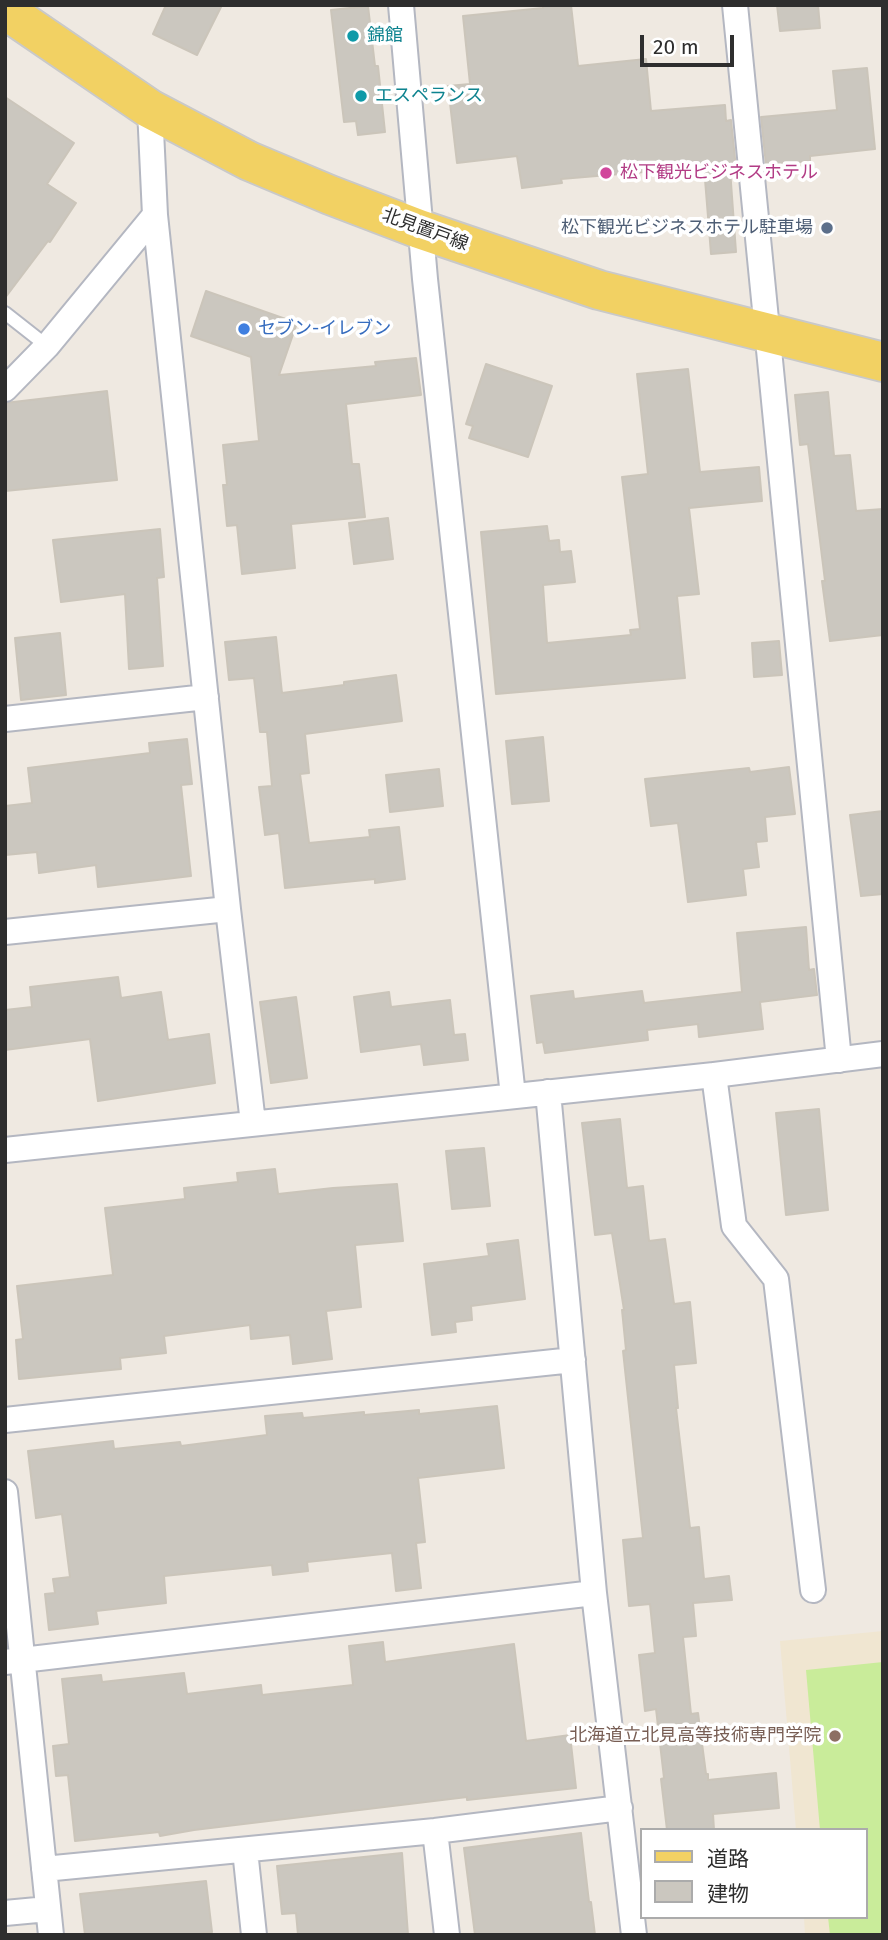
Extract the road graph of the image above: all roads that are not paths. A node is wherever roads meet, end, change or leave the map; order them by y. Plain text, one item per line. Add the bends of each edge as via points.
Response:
1 (401, 5) edge
2 (735, 5) edge
3 (5, 10) edge
4 (150, 109) junction
5 (155, 215) junction
6 (419, 229) junction
7 (5, 313) edge
8 (767, 334) junction
9 (47, 346) junction
10 (883, 362) edge
11 (5, 389) edge
12 (206, 697) junction
13 (5, 719) edge
14 (228, 909) junction
15 (5, 932) edge
16 (883, 1054) edge
17 (839, 1060) junction
18 (714, 1075) junction
19 (548, 1092) junction
20 (513, 1096) junction
21 (253, 1123) junction
22 (5, 1150) edge
23 (573, 1360) junction
24 (5, 1420) edge
25 (5, 1492) edge
26 (813, 1590) dead end
27 (594, 1593) junction
28 (13, 1661) edge
29 (620, 1808) junction
30 (435, 1831) junction
31 (245, 1850) junction
32 (44, 1869) junction
33 (48, 1909) junction
34 (5, 1913) edge
35 (51, 1935) edge
36 (254, 1935) edge
37 (447, 1935) edge
38 (634, 1935) edge

1 - 6 street
2 - 8 street
3 - 4 main road, 北見置戸線
4 - 5 street
4 - 6 main road, 北見置戸線 via 249,161
5 - 9 street
5 - 12 street
6 - 8 main road, 北見置戸線 via 599,290
6 - 20 street
7 - 9 lane
8 - 10 main road, 北見置戸線
8 - 17 street
9 - 11 street
12 - 13 street
12 - 14 street
14 - 15 street
14 - 21 street
16 - 17 street
17 - 18 street
18 - 19 street
18 - 26 street via 734,1226 776,1279
19 - 20 street
19 - 23 street
20 - 21 street
21 - 22 street
23 - 24 street
23 - 27 street
25 - 28 street
27 - 28 street
27 - 29 street
28 - 32 street
29 - 30 street
29 - 38 street
30 - 31 street
30 - 37 street
31 - 32 street
31 - 36 street
32 - 33 street
33 - 34 street
33 - 35 street

